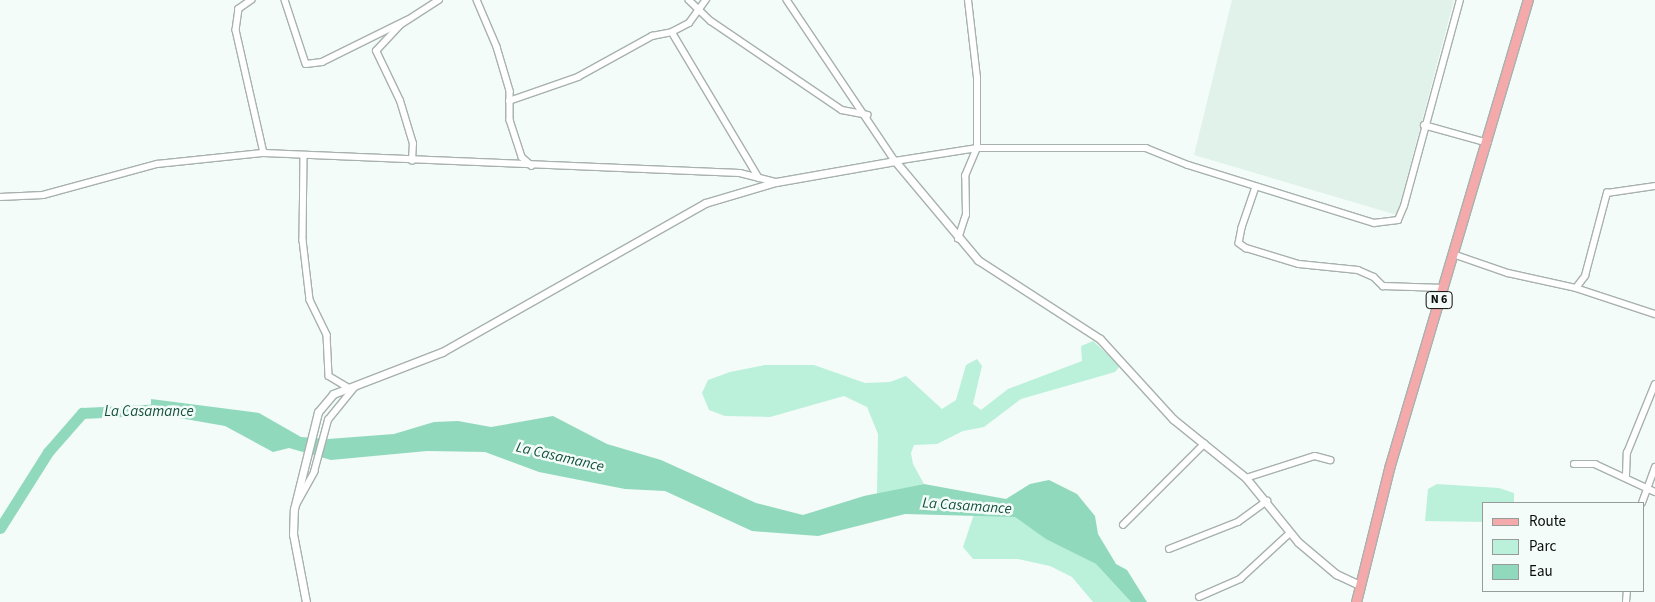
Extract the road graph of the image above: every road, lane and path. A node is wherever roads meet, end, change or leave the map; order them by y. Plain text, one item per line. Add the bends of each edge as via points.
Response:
1 (252, 0) edge
2 (285, 0) edge
3 (439, 0) edge
4 (477, 0) edge
5 (689, 0) edge
6 (706, 0) edge
7 (787, 0) edge
8 (968, 0) edge
9 (1460, 0) edge
10 (1528, 0) edge
11 (699, 10) junction
12 (409, 19) junction
13 (672, 32) junction
14 (509, 101) junction
15 (868, 115) junction
16 (1424, 125) junction
17 (1488, 143) junction
18 (977, 148) junction
19 (264, 153) junction
20 (304, 157) junction
21 (412, 161) junction
22 (895, 161) junction
23 (532, 166) junction
24 (759, 178) junction
25 (776, 182) junction
26 (1655, 186) edge
27 (1256, 187) junction
28 (0, 197) edge
29 (958, 239) junction
30 (1454, 254) junction
31 (1442, 288) junction
32 (1576, 288) junction
33 (1655, 314) edge
34 (1655, 384) edge
35 (351, 388) junction
36 (1204, 444) junction
37 (1330, 460) dead end
38 (1574, 464) dead end
39 (1655, 467) edge
40 (1626, 476) junction
41 (1246, 478) junction
42 (1648, 486) junction
43 (1655, 492) edge
44 (1267, 501) junction
45 (1642, 502) edge
46 (294, 509) junction
47 (1123, 525) dead end
48 (1290, 533) junction
49 (1169, 550) dead end
50 (1360, 585) junction
51 (1199, 597) dead end
52 (306, 602) edge
53 (1356, 602) edge

1 - 19 street via 239,9 236,30
2 - 12 street via 306,64 322,62 398,21
3 - 12 street
4 - 14 street via 497,47 510,91
5 - 11 street
6 - 11 street
7 - 15 street
8 - 18 street via 977,78
9 - 16 street
10 - 17 main road, N 6
11 - 13 street via 689,22
11 - 15 street via 842,110
12 - 21 street via 376,51 400,101 413,144
13 - 14 street via 652,36 578,77
13 - 24 street
14 - 23 street via 510,120 522,157
15 - 22 street
16 - 17 street
16 - 27 street via 1398,220 1374,223
17 - 30 main road, N 6
18 - 22 street
18 - 27 street via 1146,148
18 - 29 street via 964,176 966,215
19 - 20 street
19 - 28 street via 156,164 44,195
20 - 21 street
20 - 35 street via 303,240 310,300 327,335 329,376
21 - 23 street
22 - 25 street
22 - 29 street
23 - 24 street via 740,173
24 - 25 street
25 - 35 street via 705,203 450,348 395,373
26 - 32 street via 1607,193 1584,276
27 - 31 street via 1239,243 1246,248 1299,264 1358,270 1374,277 1382,286
29 - 36 street via 986,268 1052,306 1100,339 1174,419
30 - 31 main road, N 6
30 - 32 street via 1508,273
31 - 50 main road, N 6
32 - 33 street
34 - 40 street via 1627,452
35 - 46 street via 322,435 314,472
35 - 46 street via 333,394 315,424
36 - 41 street
36 - 47 street
37 - 41 street via 1315,456
38 - 40 street via 1595,464
39 - 42 street
40 - 42 street
41 - 44 street
42 - 43 street
42 - 45 street
44 - 48 street
44 - 49 street via 1238,522
46 - 52 street via 293,534
48 - 50 street via 1336,574
48 - 51 street via 1240,579
50 - 53 main road, N 6

